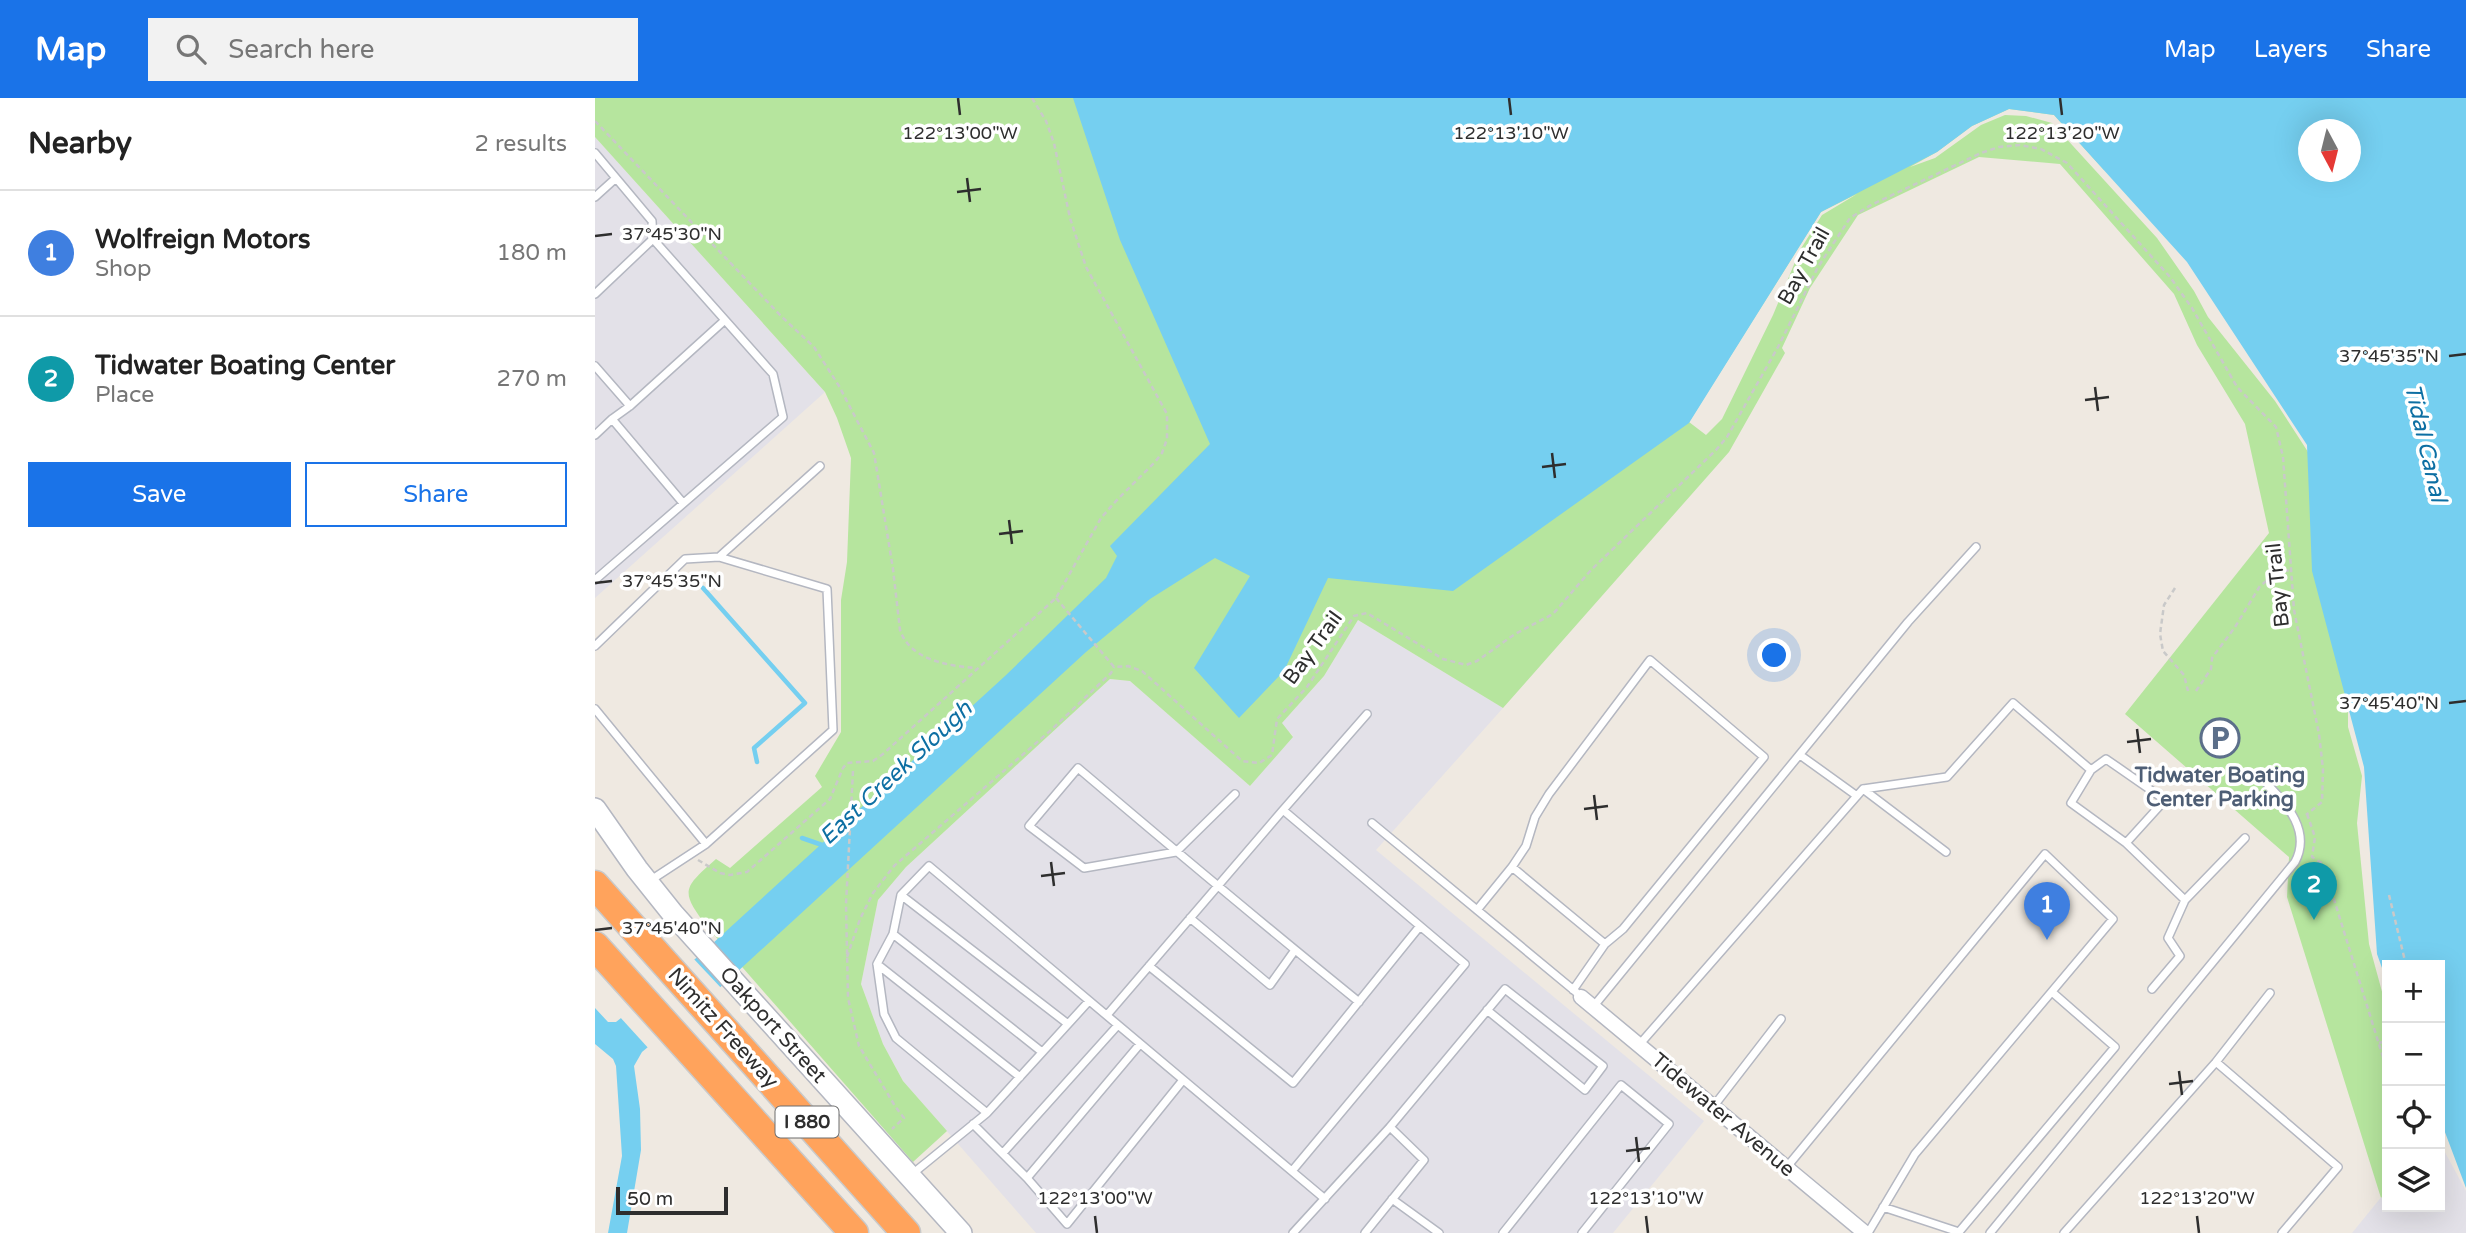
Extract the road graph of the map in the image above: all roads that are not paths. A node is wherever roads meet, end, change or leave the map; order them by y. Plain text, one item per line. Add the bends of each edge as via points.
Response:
1 (595, 153) edge
2 (616, 178) junction
3 (595, 197) edge
4 (653, 239) junction
5 (595, 294) edge
6 (725, 320) junction
7 (595, 366) edge
8 (630, 406) junction
9 (612, 419) junction
10 (595, 435) edge
11 (820, 466) dead end
12 (683, 503) junction
13 (1976, 547) dead end
14 (719, 557) junction
15 (595, 580) edge
16 (595, 646) edge
17 (595, 709) edge
18 (1367, 714) dead end
19 (1800, 755) junction
20 (2091, 770) junction
21 (2267, 784) dead end
22 (1863, 789) junction
23 (1234, 794) dead end
24 (1857, 796) junction
25 (595, 809) edge
26 (1283, 810) junction
27 (1372, 823) dead end
28 (2245, 838) dead end
29 (2126, 843) junction
30 (706, 844) junction
31 (1176, 852) junction
32 (1946, 852) dead end
33 (1512, 867) junction
34 (647, 882) junction
35 (595, 885) edge
36 (1217, 887) junction
37 (901, 895) junction
38 (2185, 900) junction
39 (1477, 910) junction
40 (1190, 918) junction
41 (1420, 926) junction
42 (893, 934) junction
43 (1605, 944) junction
44 (595, 946) edge
45 (1295, 950) junction
46 (877, 964) junction
47 (1149, 966) junction
48 (2152, 989) dead end
49 (2052, 992) junction
50 (1577, 993) junction
51 (2270, 993) dead end
52 (1089, 1001) junction
53 (1359, 1002) junction
54 (1593, 1007) junction
55 (1487, 1010) junction
56 (1107, 1016) junction
57 (1781, 1019) dead end
58 (1068, 1024) junction
59 (1118, 1025) junction
60 (1140, 1044) junction
61 (1639, 1045) junction
62 (1042, 1052) junction
63 (2217, 1062) junction
64 (1020, 1077) junction
65 (1183, 1080) junction
66 (1713, 1107) junction
67 (987, 1113) junction
68 (973, 1124) junction
69 (1390, 1127) junction
70 (1003, 1153) junction
71 (1786, 1168) junction
72 (1292, 1171) junction
73 (910, 1176) junction
74 (1027, 1178) junction
75 (1325, 1199) junction
76 (1392, 1199) junction
77 (1884, 1207) junction
78 (1067, 1224) junction
79 (1863, 1232) edge
80 (1991, 1232) edge
81 (854, 1233) edge
82 (906, 1233) edge
83 (961, 1233) edge
84 (1066, 1233) edge
85 (1293, 1233) edge
86 (1365, 1233) edge
87 (1439, 1233) edge
88 (1503, 1233) edge
89 (1582, 1233) edge
90 (2064, 1233) edge
91 (2282, 1233) edge

1 - 2 lane
2 - 3 lane
2 - 4 lane via 652,221
4 - 5 lane
4 - 6 lane
6 - 8 lane
6 - 12 lane via 773,374 783,417
7 - 8 lane
8 - 9 lane
9 - 10 lane
9 - 12 lane
11 - 14 lane
12 - 15 lane
13 - 19 lane
14 - 16 lane via 685,559
14 - 30 lane via 827,589 833,730
17 - 30 lane
18 - 26 lane
19 - 24 lane
19 - 54 lane
20 - 22 lane via 2013,704 1947,776
20 - 29 lane via 2071,803
20 - 29 lane via 2106,759 2165,800
21 - 80 lane via 2299,827 2301,850 2295,862
22 - 24 lane
22 - 32 lane
23 - 31 lane
24 - 61 lane
25 - 34 main road, Oakport Street
26 - 36 lane
26 - 41 lane
27 - 39 lane
28 - 38 lane
29 - 38 lane
30 - 34 lane
31 - 31 lane via 1078,768 1029,826 1084,868
31 - 36 lane
33 - 39 lane
33 - 43 lane
33 - 43 lane via 1549,794 1650,660 1763,757 1623,929
34 - 73 main road, Oakport Street
35 - 82 highway, Nimitz Freeway / I 880
36 - 40 lane
36 - 45 lane
37 - 42 lane
37 - 52 lane via 929,866
37 - 58 lane
38 - 48 lane via 2168,938 2180,956
39 - 50 lane
40 - 45 lane via 1271,985
40 - 47 lane
41 - 53 lane
41 - 72 lane via 1465,964
42 - 46 lane
42 - 62 lane
43 - 50 lane
44 - 81 highway, Nimitz Freeway / I 880
45 - 53 lane
46 - 64 lane
46 - 67 lane via 884,1014 897,1038
47 - 53 lane via 1293,1083
47 - 56 lane
49 - 71 lane via 2113,919 2045,854
49 - 77 lane via 1915,1154
49 - 77 lane via 2115,1047 1959,1232
50 - 54 street, Tidewater Avenue
51 - 63 lane
52 - 56 lane
52 - 58 lane
54 - 61 street, Tidewater Avenue
55 - 55 lane via 1585,1090 1603,1066 1505,989
55 - 69 lane
56 - 59 lane
57 - 66 lane
58 - 62 lane
59 - 60 lane
59 - 70 lane
60 - 65 lane
60 - 74 lane
61 - 66 street, Tidewater Avenue
62 - 64 lane
63 - 90 lane
63 - 91 lane via 2338,1167
64 - 67 lane
65 - 72 lane
65 - 78 lane
66 - 71 street, Tidewater Avenue
67 - 68 lane
68 - 70 lane
68 - 73 lane
69 - 75 lane
69 - 76 lane via 1424,1160
70 - 74 lane
71 - 79 street, Tidewater Avenue
72 - 75 lane
73 - 83 main road, Oakport Street
74 - 78 lane
75 - 85 lane
76 - 86 lane
76 - 87 lane
77 - 79 lane
78 - 84 lane
88 - 89 lane via 1621,1085 1668,1124

